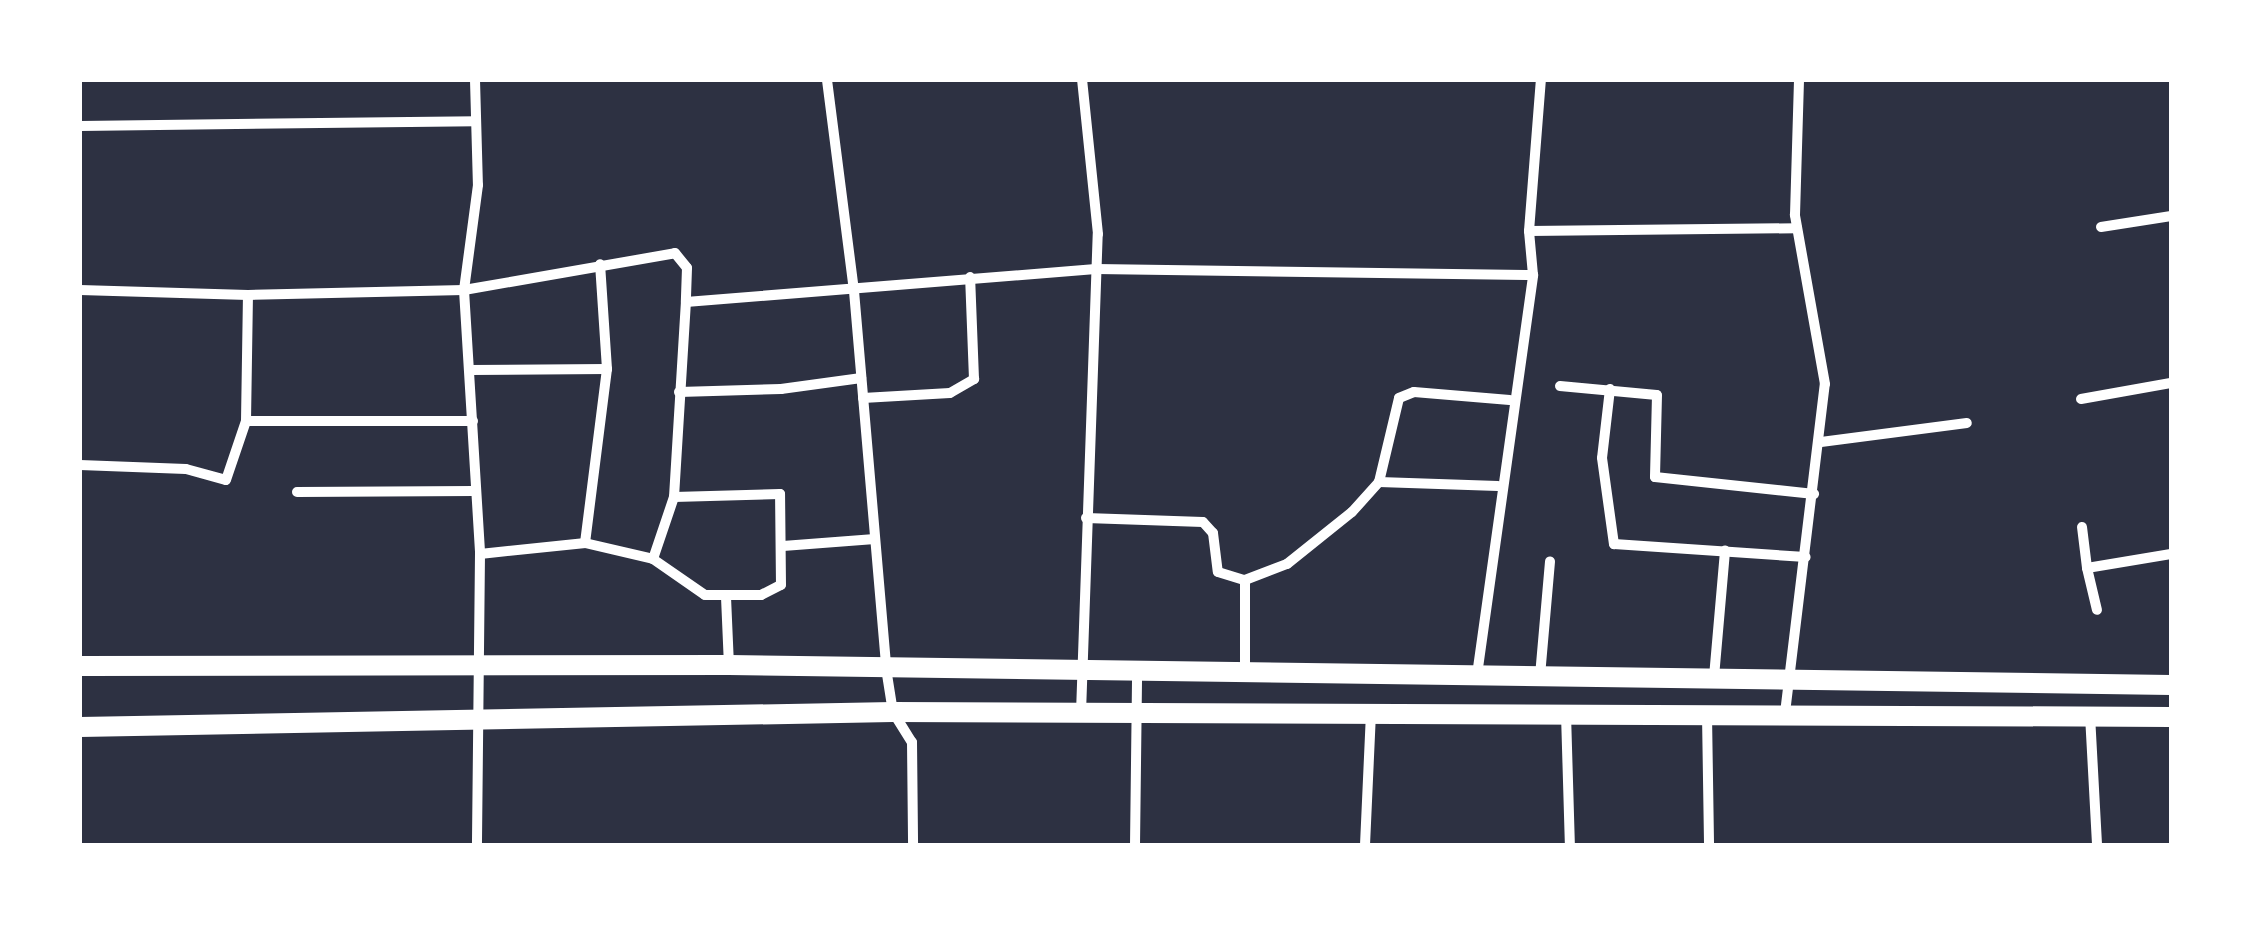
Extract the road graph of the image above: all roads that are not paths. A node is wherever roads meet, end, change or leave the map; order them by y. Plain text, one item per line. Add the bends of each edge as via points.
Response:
1 (475, 80) edge
2 (827, 80) edge
3 (1082, 80) edge
4 (1542, 80) edge
5 (1798, 80) edge
6 (476, 121) junction
7 (80, 126) edge
8 (2171, 216) edge
9 (2101, 226) dead end
10 (1798, 228) junction
11 (1530, 231) junction
12 (600, 264) junction
13 (1096, 269) junction
14 (1533, 275) junction
15 (970, 277) junction
16 (80, 290) edge
17 (464, 290) junction
18 (854, 292) junction
19 (248, 295) junction
20 (686, 302) junction
21 (607, 369) junction
22 (470, 370) junction
23 (861, 378) junction
24 (2171, 383) edge
25 (1560, 386) dead end
26 (1610, 389) junction
27 (679, 392) junction
28 (862, 398) junction
29 (2081, 398) dead end
30 (1510, 400) junction
31 (473, 421) junction
32 (246, 422) junction
33 (1967, 423) dead end
34 (1821, 442) junction
35 (80, 465) edge
36 (1379, 482) junction
37 (1498, 486) junction
38 (474, 491) junction
39 (296, 492) dead end
40 (1814, 494) junction
41 (674, 497) junction
42 (1086, 518) junction
43 (2082, 528) dead end
44 (875, 539) junction
45 (585, 544) junction
46 (783, 546) junction
47 (1726, 550) junction
48 (480, 554) junction
49 (2171, 554) edge
50 (1806, 557) junction
51 (653, 559) junction
52 (1550, 561) dead end
53 (2087, 568) junction
54 (1245, 580) junction
55 (726, 597) junction
56 (2097, 610) dead end
57 (728, 665) junction
58 (80, 666) edge
59 (886, 668) junction
60 (480, 670) junction
61 (1082, 670) junction
62 (1136, 671) junction
63 (1246, 672) junction
64 (1477, 675) junction
65 (1540, 676) junction
66 (1714, 677) junction
67 (1789, 680) junction
68 (2171, 685) edge
69 (893, 712) junction
70 (1081, 713) junction
71 (1136, 713) junction
72 (1785, 713) junction
73 (1371, 714) junction
74 (1566, 714) junction
75 (1707, 714) junction
76 (2090, 714) junction
77 (2171, 716) edge
78 (478, 722) junction
79 (80, 727) edge
80 (476, 845) edge
81 (913, 845) edge
82 (1135, 845) edge
83 (1365, 845) edge
84 (1570, 845) edge
85 (1709, 845) edge
86 (2097, 845) edge

1 - 6 street
2 - 18 street
3 - 13 street
4 - 11 street
5 - 10 street
6 - 7 street
6 - 17 street via 478,184
8 - 9 street
10 - 11 street
10 - 34 street via 1826,384
11 - 14 street
12 - 17 street
12 - 20 street via 675,253 687,268
12 - 21 street
13 - 14 street
13 - 15 street
13 - 42 street
14 - 30 street
15 - 18 street
15 - 28 street via 974,379 950,392
16 - 19 street
17 - 19 street
17 - 22 street
18 - 20 street
18 - 23 street
19 - 32 street
20 - 27 street
21 - 22 street
21 - 45 street
22 - 31 street
23 - 27 street via 782,390
23 - 28 street
24 - 29 street
25 - 26 street
26 - 40 street via 1656,395 1655,477
26 - 47 street via 1602,458 1614,544
27 - 41 street
28 - 44 street
30 - 36 street via 1404,394
30 - 37 street
31 - 32 street
31 - 38 street
32 - 35 street via 226,480 186,469
33 - 34 street
34 - 40 street
36 - 37 street
36 - 54 street via 1287,564
37 - 64 street
38 - 39 street
38 - 48 street
40 - 50 street
41 - 46 street via 777,492 784,503
41 - 51 street
42 - 54 street via 1202,522 1213,533 1218,572
42 - 61 street
43 - 53 street
44 - 46 street
44 - 59 street
45 - 48 street
45 - 51 street
46 - 55 street via 781,585 761,595
47 - 50 street
47 - 66 street
48 - 60 street
49 - 53 street
50 - 67 street
51 - 55 street via 689,590
52 - 65 street
53 - 56 street
54 - 63 street
55 - 57 street
57 - 59 main road
57 - 60 main road
58 - 60 main road
59 - 61 main road
59 - 69 street
60 - 78 street
61 - 62 main road
61 - 70 street
62 - 63 main road
62 - 71 street
63 - 64 main road
64 - 65 main road
65 - 66 main road
66 - 67 main road
67 - 68 main road
67 - 72 street
69 - 70 main road
69 - 78 main road
69 - 81 street via 912,742
70 - 71 main road
71 - 73 main road
71 - 82 street
72 - 75 main road
72 - 76 main road
73 - 74 main road
73 - 83 street
74 - 75 main road
74 - 84 street
75 - 85 street
76 - 77 main road
76 - 86 street
78 - 79 main road
78 - 80 street

